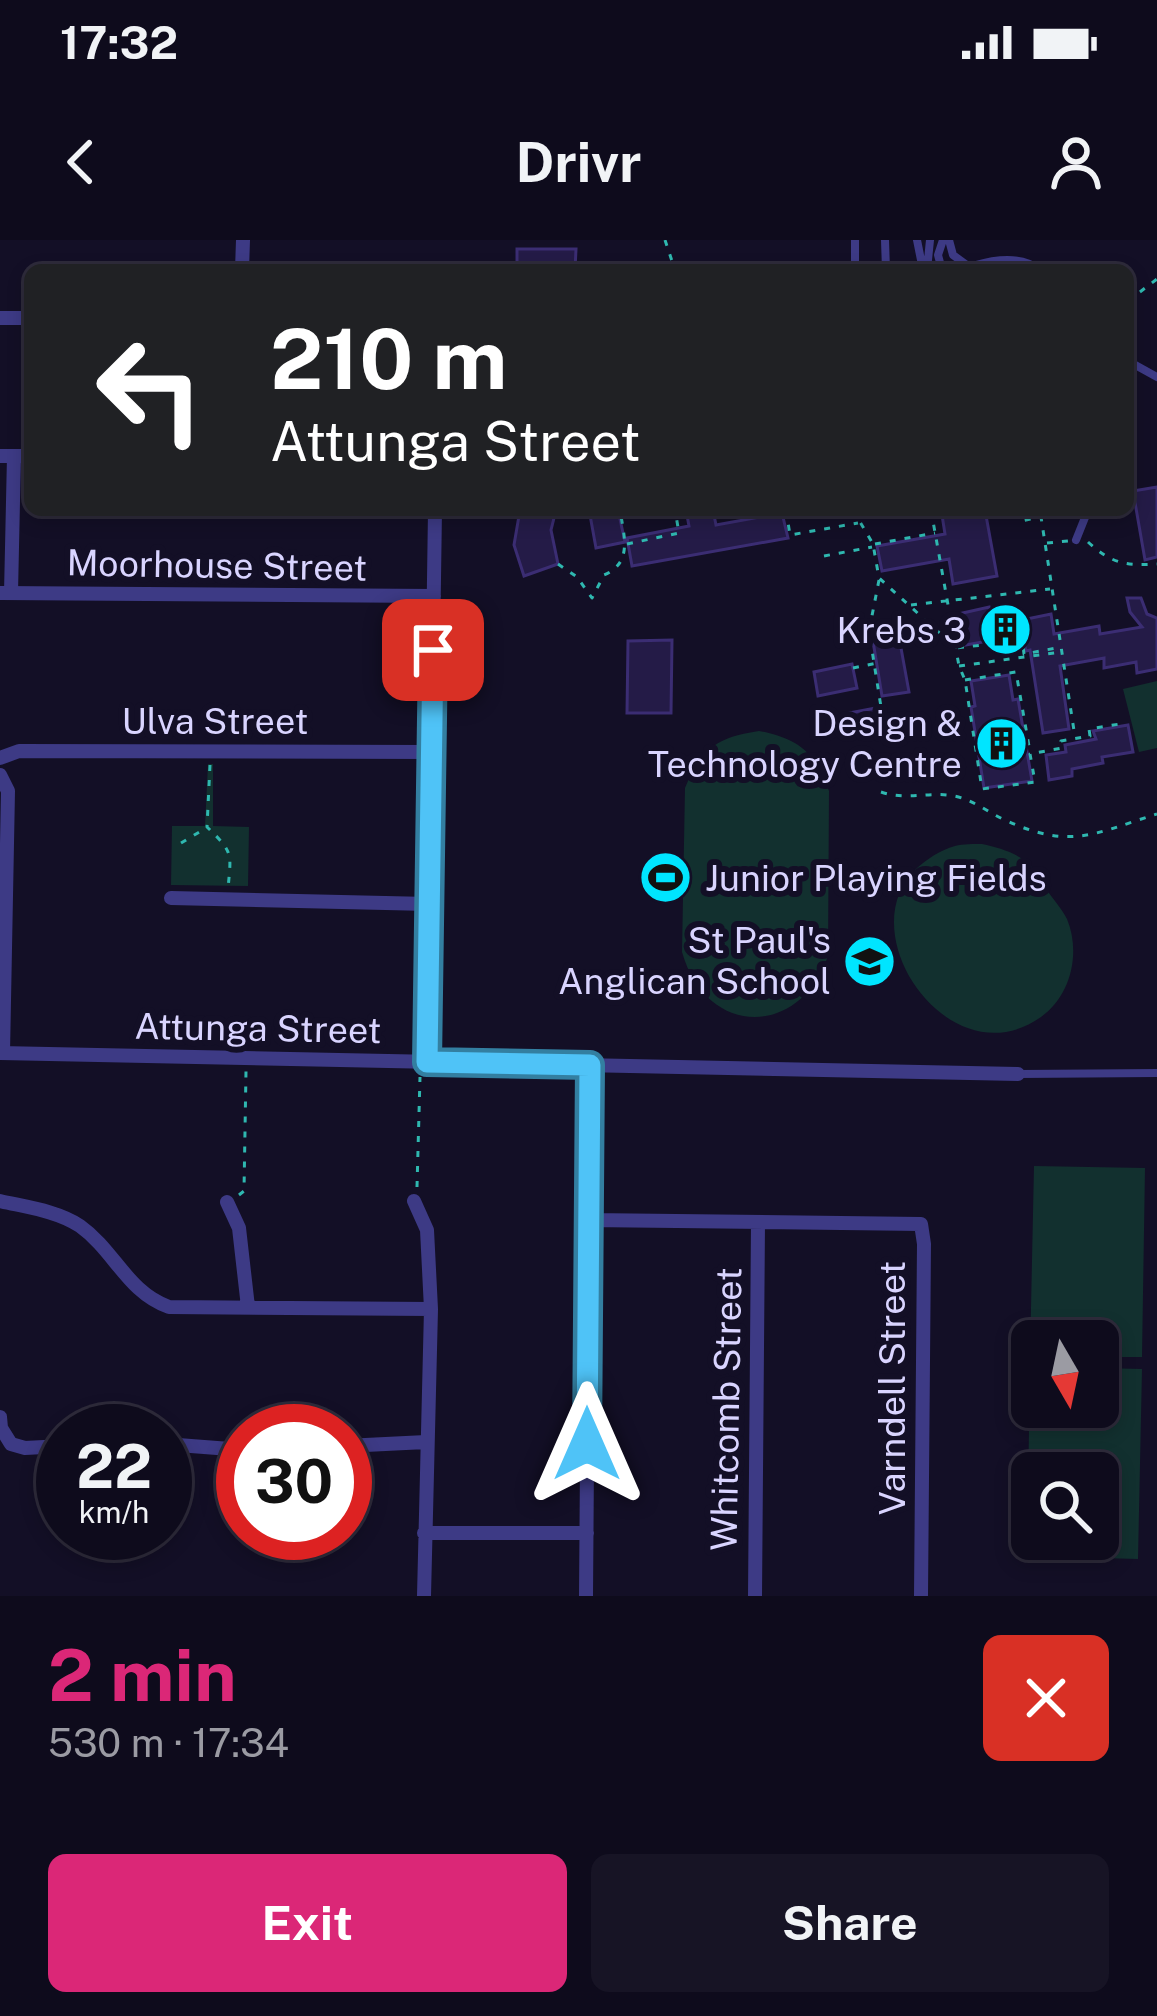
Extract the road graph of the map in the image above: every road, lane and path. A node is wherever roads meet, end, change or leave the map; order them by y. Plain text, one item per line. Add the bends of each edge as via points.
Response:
1 (946, 240) edge
2 (968, 264) edge
3 (14, 456) edge
4 (435, 516) edge
5 (621, 516) edge
6 (676, 516) edge
7 (787, 516) edge
8 (851, 516) edge
9 (857, 516) edge
10 (932, 516) edge
11 (1020, 516) edge
12 (1086, 516) edge
13 (861, 523) junction
14 (847, 525) junction
15 (935, 533) junction
16 (1076, 540) junction
17 (1045, 543) junction
18 (626, 544) junction
19 (874, 546) junction
20 (824, 556) dead end
21 (558, 564) dead end
22 (1157, 564) edge
23 (879, 578) junction
24 (1052, 589) junction
25 (6, 593) edge
26 (434, 596) junction
27 (947, 601) junction
28 (910, 605) junction
29 (956, 648) junction
30 (1062, 650) junction
31 (875, 664) junction
32 (959, 666) junction
33 (853, 668) dead end
34 (965, 680) junction
35 (1126, 723) dead end
36 (1075, 738) junction
37 (904, 747) dead end
38 (211, 751) junction
39 (430, 752) junction
40 (1030, 754) junction
41 (0, 758) edge
42 (0, 775) edge
43 (881, 792) dead end
44 (1157, 814) edge
45 (207, 827) junction
46 (181, 843) dead end
47 (228, 889) dead end
48 (171, 898) dead end
49 (429, 904) junction
50 (2, 1053) edge
51 (590, 1065) junction
52 (423, 1066) junction
53 (245, 1071) dead end
54 (1018, 1073) joint
55 (1157, 1073) edge
56 (414, 1201) joint
57 (0, 1202) edge
58 (227, 1202) joint
59 (589, 1220) junction
60 (758, 1223) junction
61 (248, 1307) junction
62 (430, 1309) junction
63 (0, 1418) edge
64 (426, 1442) junction
65 (372, 1445) edge
66 (36, 1447) edge
67 (424, 1533) junction
68 (586, 1533) junction
69 (424, 1596) edge
70 (586, 1596) edge
71 (755, 1596) edge
72 (921, 1596) edge

1 - 2 lane
3 - 25 street
4 - 26 street
5 - 18 path
6 - 18 path via 679,533
7 - 14 path via 790,535
8 - 14 path
9 - 13 path
10 - 15 path
11 - 17 path via 1040,517
12 - 16 lane
13 - 14 path
13 - 19 path
15 - 19 path
15 - 27 path
16 - 17 path
16 - 22 path via 1130,566
17 - 24 path
18 - 21 path via 592,598
19 - 20 path
19 - 23 path
23 - 28 path
23 - 31 path via 869,631
24 - 27 path
24 - 30 path
25 - 26 street, Moorhouse Street
26 - 39 street
27 - 28 path
27 - 29 path
28 - 29 path
29 - 30 path
29 - 32 path
30 - 32 path
30 - 36 path
31 - 33 path
31 - 37 path via 881,707
32 - 34 path
34 - 40 path via 1016,672
34 - 40 path via 982,789 1035,782
35 - 36 path
36 - 40 path
38 - 39 street, Ulva Street
38 - 41 street, Ulva Street via 19,751
38 - 45 path
39 - 49 street
42 - 50 street via 8,791
43 - 44 path via 962,798 1063,839
45 - 46 path
45 - 47 path via 231,853
48 - 49 street
49 - 52 street
50 - 52 street, Attunga Street
51 - 52 street, Attunga Street
51 - 54 street, Attunga Street
51 - 59 street
52 - 56 path
53 - 58 path via 244,1191
54 - 55 lane
56 - 62 street via 427,1230
57 - 61 street via 84,1228 149,1300
58 - 61 street via 239,1228
59 - 60 street, Varndell Street
59 - 68 street
60 - 71 street, Whitcomb Street
60 - 72 street, Varndell Street via 921,1224
61 - 62 street
62 - 64 street
63 - 66 street via 11,1444
64 - 65 street
64 - 67 street
67 - 68 street
67 - 69 street
68 - 70 street

